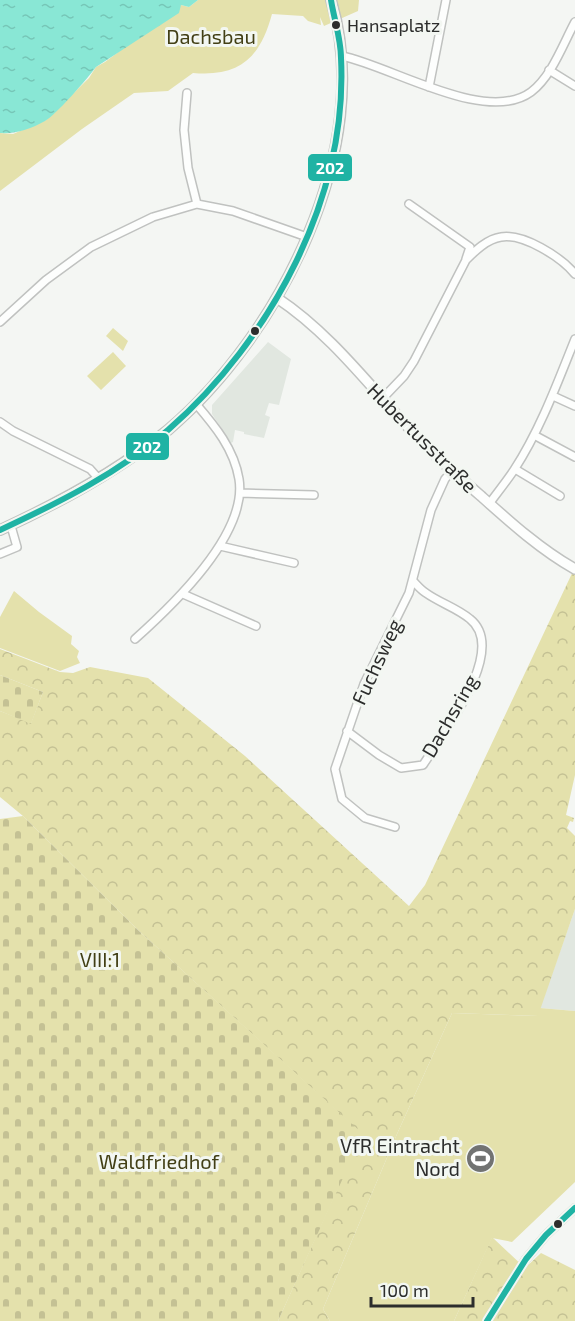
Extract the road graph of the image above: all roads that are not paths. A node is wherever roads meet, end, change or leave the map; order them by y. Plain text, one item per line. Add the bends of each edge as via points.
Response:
1 (331, 0) edge
2 (446, 0) edge
3 (575, 22) edge
4 (572, 33) edge
5 (342, 56) junction
6 (549, 70) junction
7 (575, 86) edge
8 (429, 87) junction
9 (187, 93) dead end
10 (197, 204) junction
11 (409, 204) dead end
12 (307, 237) junction
13 (466, 260) junction
14 (575, 274) edge
15 (277, 298) junction
16 (0, 322) edge
17 (575, 339) edge
18 (572, 356) edge
19 (553, 396) junction
20 (382, 399) junction
21 (196, 404) junction
22 (575, 406) edge
23 (0, 422) edge
24 (534, 435) junction
25 (575, 457) edge
26 (514, 469) junction
27 (452, 471) junction
28 (99, 479) junction
29 (240, 493) junction
30 (314, 495) dead end
31 (560, 496) dead end
32 (489, 504) junction
33 (10, 525) junction
34 (0, 530) edge
35 (220, 546) junction
36 (0, 554) edge
37 (294, 563) dead end
38 (575, 569) edge
39 (413, 581) junction
40 (183, 594) junction
41 (256, 626) dead end
42 (135, 639) dead end
43 (347, 731) junction
44 (395, 827) dead end
45 (575, 1208) edge
46 (487, 1321) edge

1 - 5 street
2 - 8 street
3 - 4 street
4 - 6 street
5 - 8 street
5 - 12 street via 335,148
6 - 7 street
6 - 8 street via 531,92 500,103
9 - 10 street via 184,130
10 - 12 street via 233,211
10 - 16 street via 153,217 91,247 46,280
11 - 13 street via 470,247
12 - 15 street
13 - 14 street via 481,246 500,237 516,238 556,256
13 - 20 street via 414,361
15 - 20 street, Hubertusstraße via 338,351
15 - 21 street via 248,343
17 - 18 street
18 - 19 street
19 - 22 street
19 - 24 street
20 - 27 street, Hubertusstraße
21 - 28 street via 139,453
21 - 29 street via 222,437 233,459
23 - 28 street via 90,469
24 - 25 street
24 - 26 street
26 - 31 street
26 - 32 street
27 - 32 street, Hubertusstraße
27 - 39 street, Fuchsweg via 431,510
28 - 33 street
29 - 30 street
29 - 35 street
32 - 38 street, Hubertusstraße
33 - 34 street
33 - 36 street via 17,547
35 - 37 street
35 - 40 street
39 - 43 street, Fuchsweg via 364,684
39 - 43 street, Dachsring via 471,619 481,632 483,646 473,682 423,765 401,768
40 - 41 street
40 - 42 street
43 - 44 street, Fuchsweg via 335,769 342,799 365,818
45 - 46 street via 526,1259

